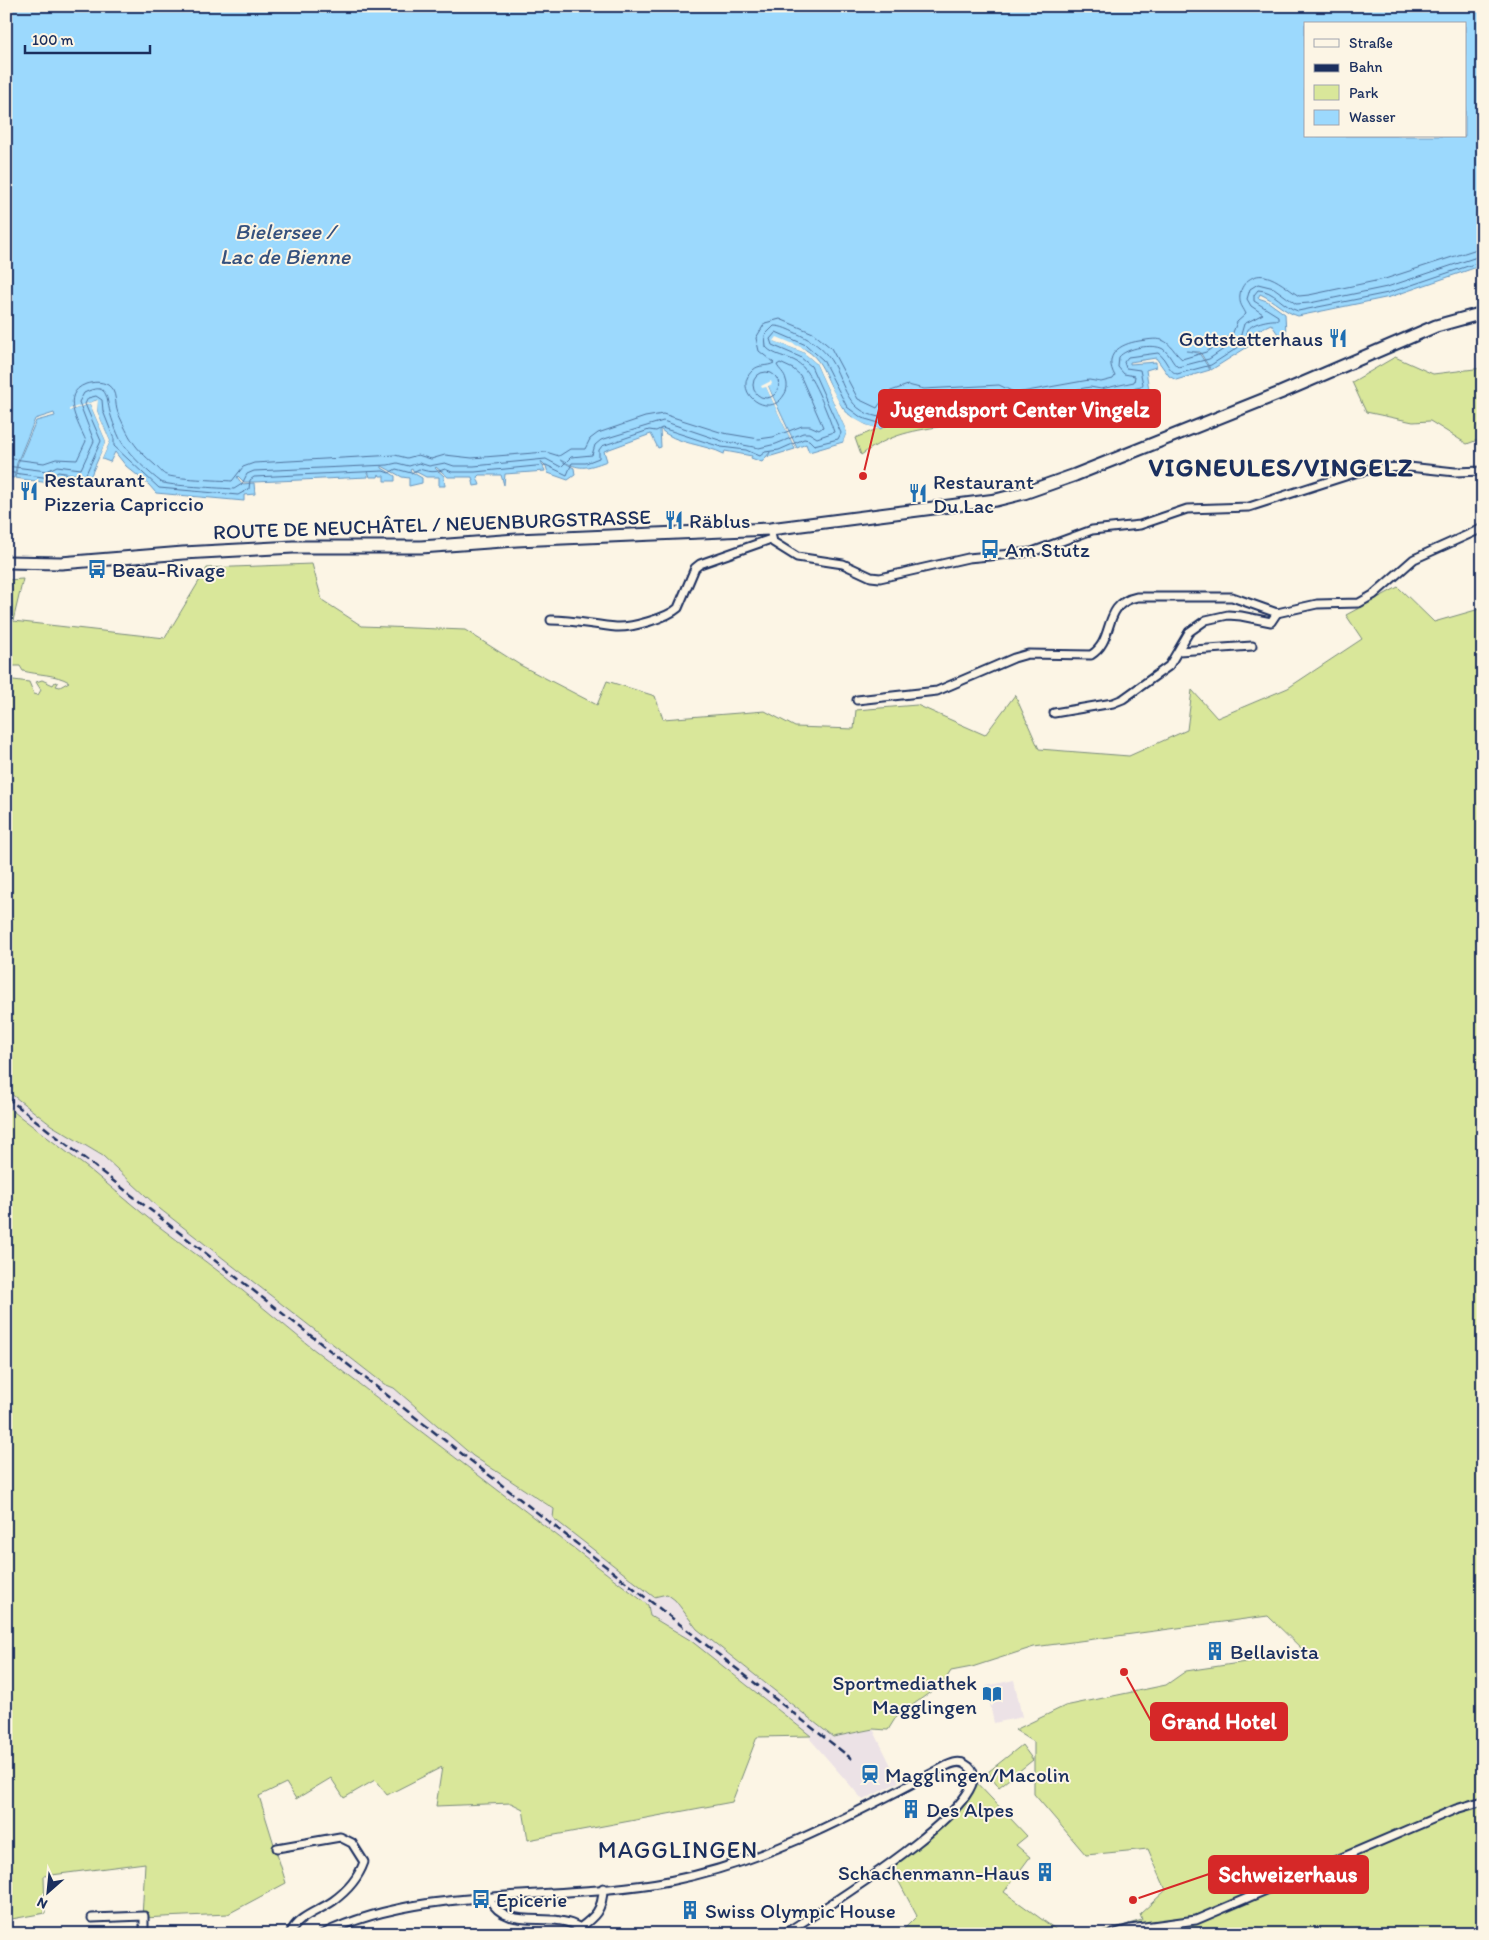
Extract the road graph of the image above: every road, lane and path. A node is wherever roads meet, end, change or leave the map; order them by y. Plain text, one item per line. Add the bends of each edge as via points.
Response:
1 (1483, 313) edge
2 (1483, 471) edge
3 (1483, 528) edge
4 (771, 534) junction
5 (6, 562) edge
6 (1277, 613) junction
7 (551, 620) dead end
8 (1252, 646) dead end
9 (1179, 651) junction
10 (857, 700) dead end
11 (1054, 713) dead end
12 (1483, 1801) edge
13 (277, 1848) dead end
14 (603, 1888) junction
15 (489, 1898) junction
16 (92, 1918) dead end
17 (580, 1928) junction
18 (1144, 1930) edge
19 (144, 1934) edge
20 (290, 1934) edge
21 (323, 1934) edge
22 (572, 1934) edge
23 (784, 1934) edge
24 (1112, 1934) edge

1 - 4 main road, ROUTE DE NEUCHÂTEL / NEUENBURGSTRASSE via 1436,326 1280,393 1093,468 1024,492 971,504
2 - 4 street via 1379,468 1249,507 1187,509 1140,525 1092,530 1032,552 968,558 880,578 843,564 797,556
3 - 6 street via 1414,559 1359,603 1317,604
4 - 5 main road, ROUTE DE NEUCHÂTEL / NEUENBURGSTRASSE via 517,540 421,547 293,547 61,563
4 - 7 street via 700,564 695,568 678,608 658,618 616,627 586,621
6 - 9 street via 1271,622 1228,615 1206,620 1189,632
6 - 10 street via 1232,598 1130,598 1116,608 1100,647 1091,655 1021,656 937,691
8 - 9 street
9 - 11 street via 1164,671 1118,702
12 - 18 street via 1456,1809 1196,1920
13 - 20 street via 340,1837 352,1842 364,1862 360,1874 350,1886 333,1901 298,1922
14 - 15 street
14 - 17 street via 600,1910
14 - 23 street via 671,1881 743,1862 813,1834 944,1767 958,1762 968,1765 974,1774 972,1787 919,1842 890,1865
15 - 17 street via 501,1914 512,1918 563,1920
15 - 21 street via 405,1908
16 - 19 street via 144,1916
17 - 22 street
18 - 24 street

